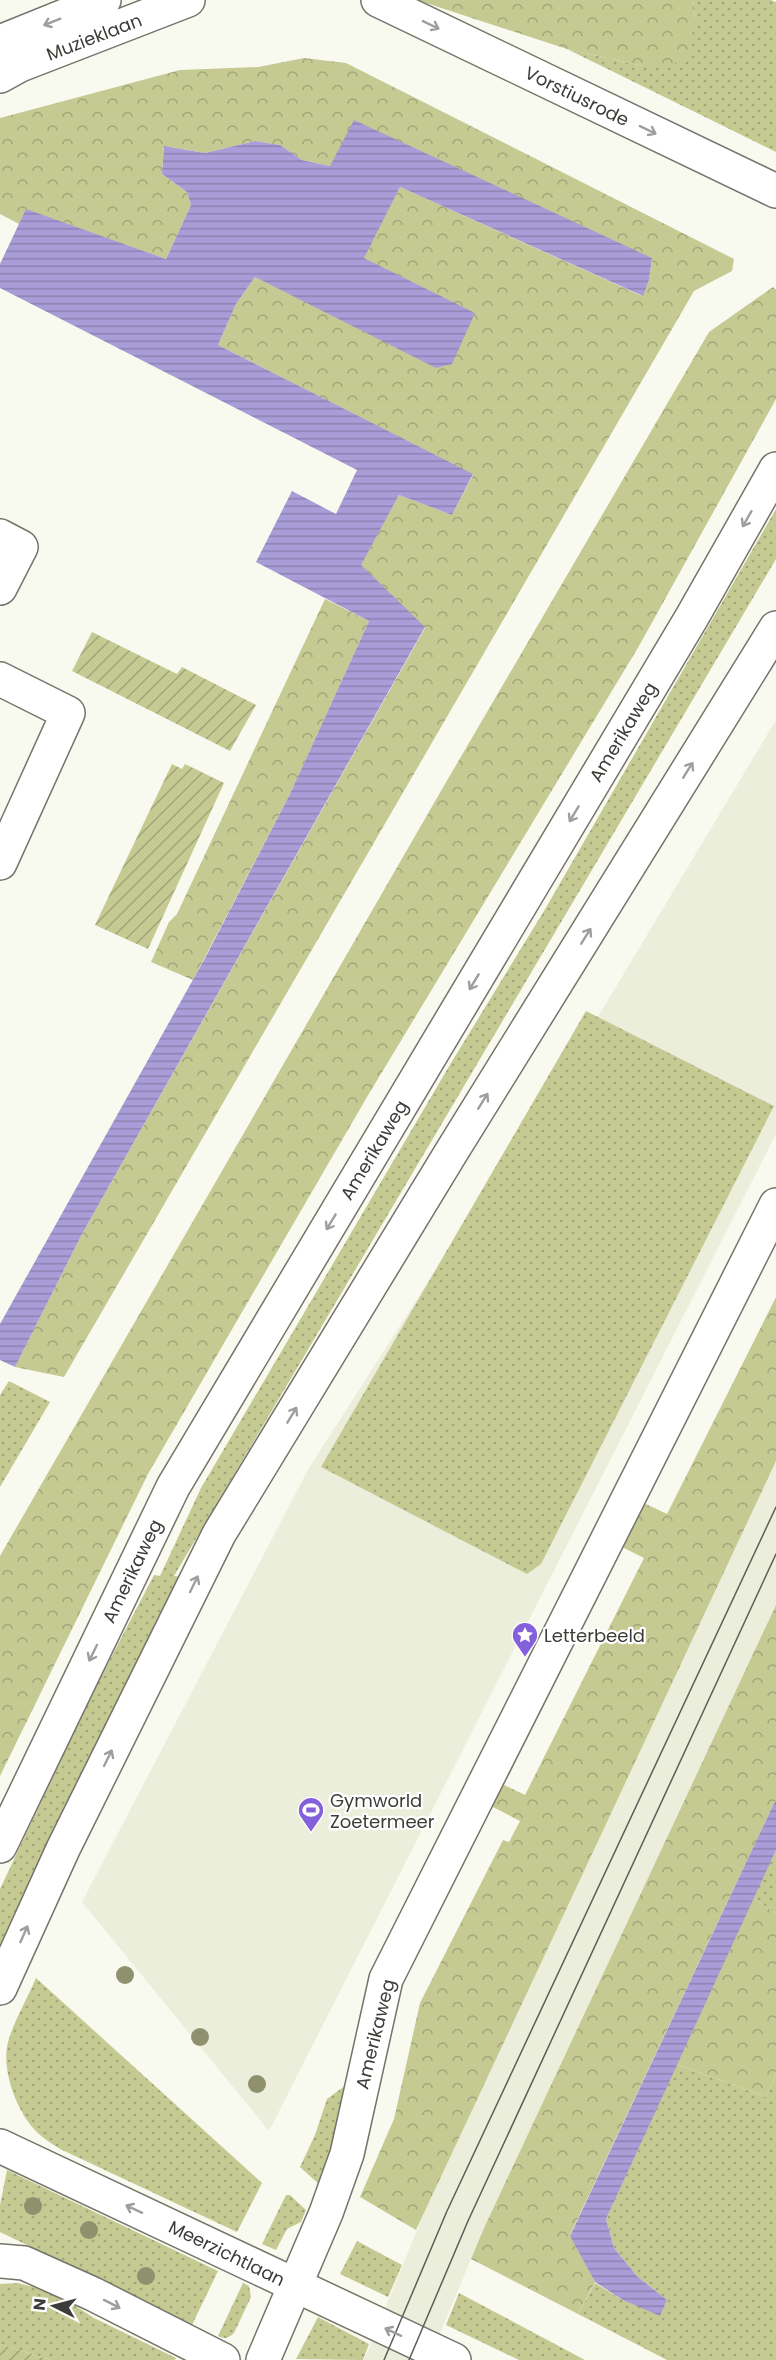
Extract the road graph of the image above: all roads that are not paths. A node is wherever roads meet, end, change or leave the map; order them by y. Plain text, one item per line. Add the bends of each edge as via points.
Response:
1 (104, 0) edge
2 (188, 0) edge
3 (378, 0) edge
4 (0, 42) edge
5 (0, 76) edge
6 (776, 191) edge
7 (776, 469) edge
8 (0, 536) edge
9 (0, 588) edge
10 (776, 628) edge
11 (0, 679) edge
12 (0, 863) edge
13 (776, 1205) edge
14 (0, 1846) edge
15 (0, 1988) edge
16 (0, 2146) edge
17 (0, 2261) edge
18 (294, 2286) junction
19 (223, 2360) edge
20 (263, 2360) edge
21 (454, 2360) edge

1 -> 4 main road, Muzieklaan
2 - 5 main road, Muzieklaan
3 -> 6 main road, Vorstiusrode
7 -> 14 main road, Amerikaweg via 686,627 173,1487
8 - 9 main road via 21,547
15 -> 10 main road via 63,1849 219,1534
11 - 12 main road via 68,713
13 - 18 main road, Amerikaweg via 386,1979 347,2154
18 -> 16 main road, Meerzichtlaan
17 -> 19 main road via 34,2267
18 - 20 main road, Amerikaweg
21 -> 18 main road, Meerzichtlaan

